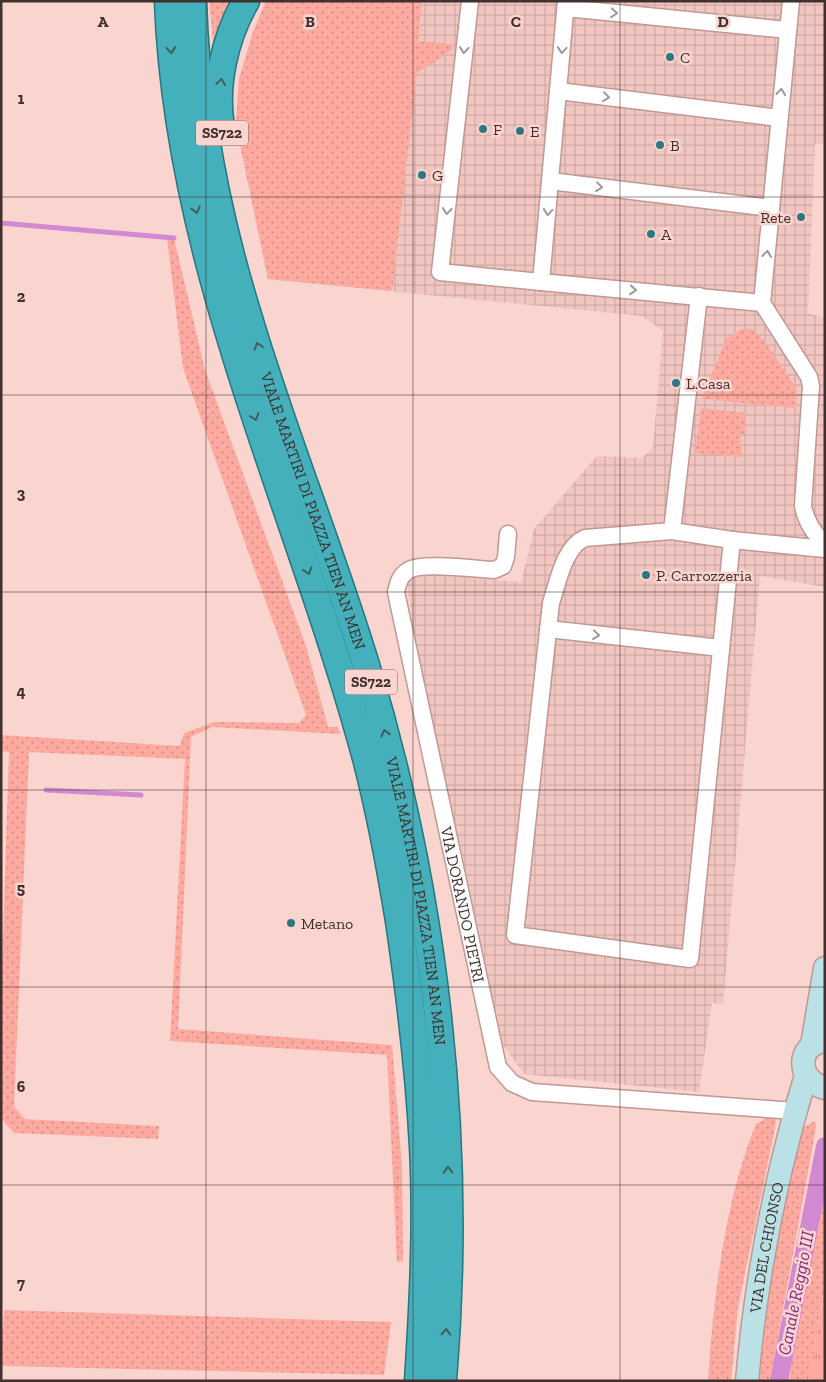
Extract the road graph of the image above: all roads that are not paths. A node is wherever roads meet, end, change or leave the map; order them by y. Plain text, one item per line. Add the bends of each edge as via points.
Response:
1 (168, 1) edge
2 (193, 1) edge
3 (246, 1) edge
4 (470, 1) edge
5 (792, 1) edge
6 (566, 5) edge
7 (788, 30) junction
8 (558, 91) junction
9 (779, 118) junction
10 (550, 181) junction
11 (771, 208) junction
12 (236, 269) junction
13 (541, 282) junction
14 (699, 296) junction
15 (762, 303) junction
16 (672, 531) junction
17 (508, 534) dead end
18 (732, 540) junction
19 (825, 545) edge
20 (825, 549) edge
21 (548, 629) junction
22 (721, 648) junction
23 (825, 968) edge
24 (822, 1003) edge
25 (819, 1043) edge
26 (806, 1075) junction
27 (825, 1088) edge
28 (794, 1114) junction
29 (418, 1381) edge
30 (443, 1381) edge
31 (747, 1381) edge

1 -> 29 highway, VIALE MARTIRI DI PIAZZA TIEN AN MEN / SS722 via 182,138 208,263 235,359 349,698 376,797 392,880 416,1044 423,1149 424,1243
2 - 12 highway, VIALE MARTIRI DI PIAZZA TIEN AN MEN / SS722 via 210,152
12 -> 3 highway, SS722 via 228,167 220,122 220,91 228,41
4 -> 13 street via 440,272
5 - 7 street
6 -> 7 street
6 -> 8 street
9 -> 7 street
8 -> 9 street
8 - 10 street
9 - 11 street
10 -> 11 street
10 -> 13 street
15 -> 11 street
30 -> 12 highway, VIALE MARTIRI DI PIAZZA TIEN AN MEN / SS722 via 448,1276 448,1148 436,999 426,924 402,803 365,663 259,350
13 -> 14 street
14 - 15 street
14 - 16 street
15 - 19 street via 812,386 803,506 805,517
16 - 18 street
16 - 21 street via 585,538 576,542 550,603
17 - 28 street, VIA DORANDO PIETRI via 502,566 494,570 421,566 399,578 396,592 498,1066 512,1083 532,1092
18 - 20 street
18 - 22 street
21 -> 22 street
21 - 22 street via 515,935 690,959
23 - 24 main road, VIA DEL CHIONSO
24 - 25 main road, VIA DEL CHIONSO
25 - 26 main road, VIA DEL CHIONSO via 808,1050 803,1062
26 - 27 main road via 810,1082
26 - 28 main road, VIA DEL CHIONSO
27 - 28 main road
28 - 31 main road, VIA DEL CHIONSO via 757,1292

